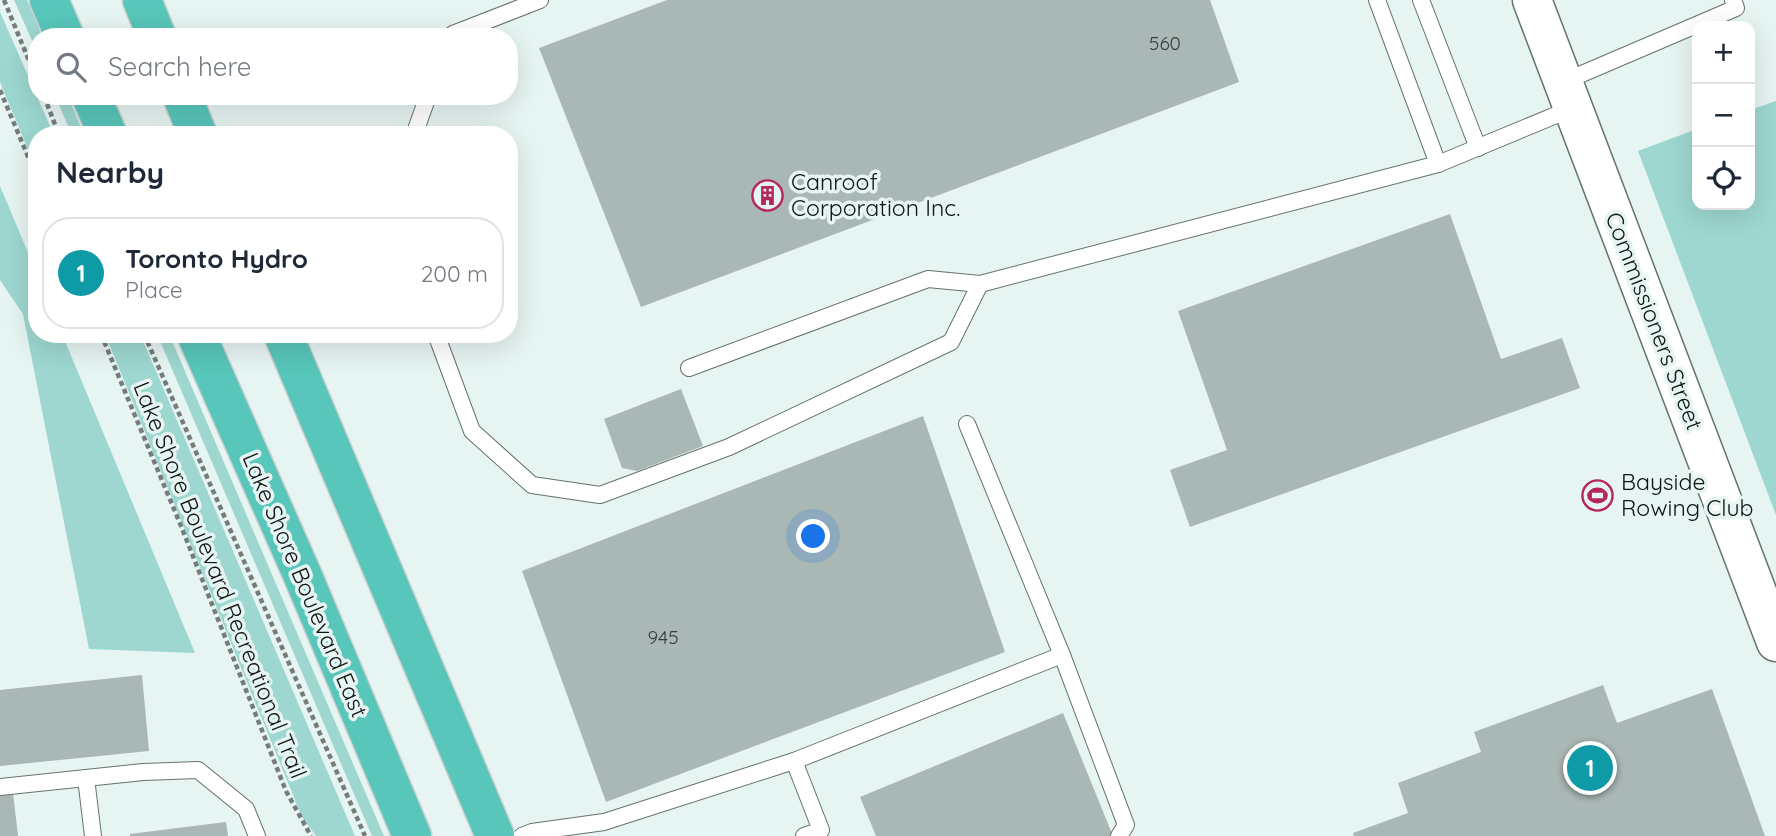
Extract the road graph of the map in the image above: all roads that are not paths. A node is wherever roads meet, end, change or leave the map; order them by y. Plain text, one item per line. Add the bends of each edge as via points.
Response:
1 (49, 0) edge
2 (142, 0) edge
3 (540, 0) edge
4 (1377, 0) edge
5 (1421, 0) edge
6 (1532, 0) edge
7 (1733, 0) edge
8 (61, 28) edge
9 (153, 28) edge
10 (468, 28) edge
11 (1568, 95) junction
12 (96, 105) edge
13 (186, 105) edge
14 (425, 105) edge
15 (104, 126) edge
16 (194, 126) edge
17 (417, 126) edge
18 (1478, 148) junction
19 (1438, 164) junction
20 (979, 284) junction
21 (200, 343) edge
22 (287, 343) edge
23 (439, 343) edge
24 (689, 368) dead end
25 (967, 424) dead end
26 (1776, 642) edge
27 (1062, 654) junction
28 (794, 761) junction
29 (86, 778) junction
30 (0, 787) edge
31 (607, 829) edge
32 (93, 836) edge
33 (257, 836) edge
34 (412, 836) edge
35 (495, 836) edge
36 (522, 836) edge
37 (804, 836) edge
38 (1119, 836) edge

1 - 8 highway
2 - 9 highway
3 - 10 lane
4 - 19 lane
5 - 18 lane
6 - 11 street, Commissioners Street
7 - 11 lane via 1735,8
11 - 18 lane
11 - 26 street, Commissioners Street
12 - 15 highway
13 - 16 highway
14 - 17 lane
18 - 19 lane
19 - 20 lane
20 - 23 lane via 951,342 729,447 600,495 531,485 472,432
20 - 24 lane via 928,279
21 - 34 highway, Lake Shore Boulevard East
22 - 35 highway
25 - 27 lane
27 - 28 lane
27 - 38 lane via 1126,825
28 - 31 lane
28 - 37 lane via 821,830
29 - 30 lane
29 - 32 lane
29 - 33 lane via 198,770 246,809
31 - 36 lane

